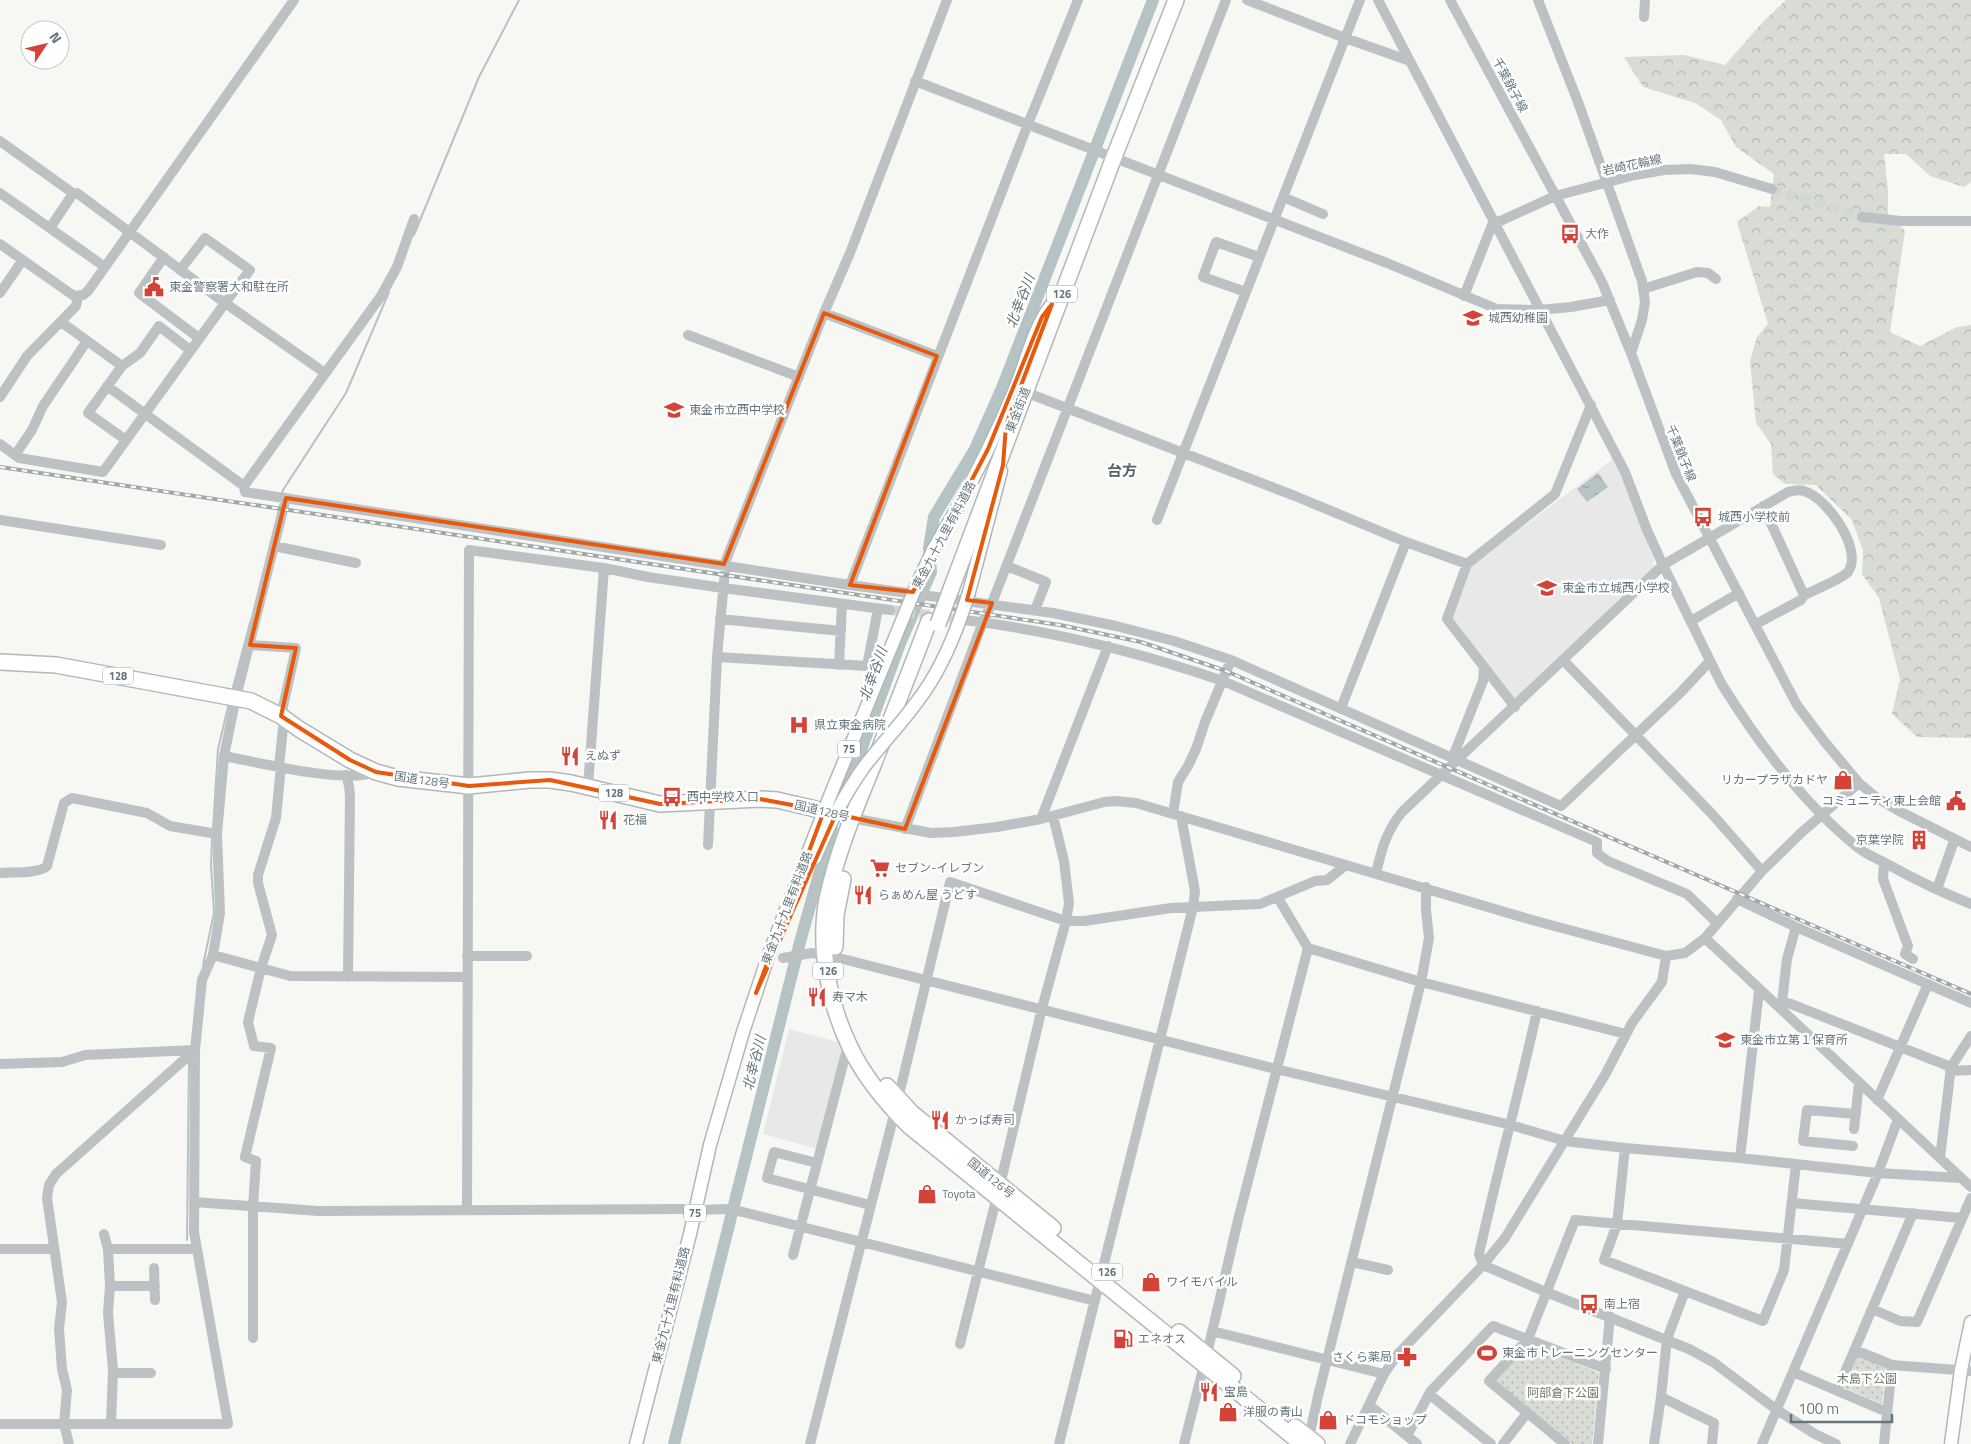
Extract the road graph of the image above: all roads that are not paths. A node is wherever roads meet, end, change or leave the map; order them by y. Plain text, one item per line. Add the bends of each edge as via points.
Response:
1 (294, 0) edge
2 (947, 0) edge
3 (1078, 0) edge
4 (1166, 0) edge
5 (1176, 0) edge
6 (1226, 0) edge
7 (1248, 0) edge
8 (1360, 0) edge
9 (1378, 0) edge
10 (1450, 0) edge
11 (1538, 0) edge
12 (1645, 0) edge
13 (1644, 17) dead end
14 (1345, 38) junction
15 (1410, 61) junction
16 (916, 81) junction
17 (1028, 124) junction
18 (0, 141) edge
19 (1110, 155) junction
20 (1160, 175) junction
21 (1606, 183) junction
22 (1772, 189) tunnel mouth
23 (0, 193) edge
24 (72, 195) junction
25 (1555, 196) junction
26 (1283, 197) junction
27 (1323, 214) dead end
28 (1862, 217) tunnel mouth
29 (414, 219) dead end
30 (1274, 220) junction
31 (1495, 221) junction
32 (1971, 221) edge
33 (50, 228) junction
34 (130, 232) junction
35 (0, 244) edge
36 (164, 257) junction
37 (1260, 257) junction
38 (22, 260) junction
39 (105, 267) junction
40 (180, 270) junction
41 (1716, 279) dead end
42 (1643, 289) junction
43 (1246, 292) junction
44 (0, 293) edge
45 (1464, 296) junction
46 (78, 297) junction
47 (1610, 300) junction
48 (225, 303) junction
49 (1052, 304) junction
50 (1539, 310) junction
51 (824, 313) junction
52 (61, 322) junction
53 (688, 335) dead end
54 (199, 338) junction
55 (87, 341) junction
56 (190, 350) junction
57 (1631, 353) junction
58 (937, 356) junction
59 (122, 366) junction
60 (325, 372) junction
61 (799, 377) junction
62 (107, 386) junction
63 (1026, 392) junction
64 (0, 397) edge
65 (1591, 405) junction
66 (1069, 408) junction
67 (145, 414) junction
68 (126, 440) junction
69 (0, 444) edge
70 (1005, 446) junction
71 (1183, 453) junction
72 (15, 454) junction
73 (244, 486) junction
74 (286, 498) junction
75 (1764, 506) junction
76 (0, 520) edge
77 (1157, 520) dead end
78 (1708, 538) junction
79 (1406, 542) junction
80 (161, 545) dead end
81 (274, 546) junction
82 (356, 562) dead end
83 (1467, 564) junction
84 (726, 565) junction
85 (1663, 565) junction
86 (1007, 566) junction
87 (604, 568) junction
88 (850, 584) junction
89 (723, 588) junction
90 (947, 588) junction
91 (1739, 593) junction
92 (1804, 595) junction
93 (992, 603) junction
94 (842, 604) junction
95 (878, 609) junction
96 (890, 610) tunnel mouth
97 (1036, 610) junction
98 (720, 620) junction
99 (964, 620) tunnel mouth
100 (1691, 621) junction
101 (983, 622) junction
102 (1756, 624) junction
103 (841, 631) junction
104 (250, 644) junction
105 (1108, 646) junction
106 (717, 657) junction
107 (1231, 660) junction
108 (1563, 660) junction
109 (1710, 661) junction
110 (0, 662) edge
111 (839, 665) junction
112 (1484, 667) junction
113 (1223, 681) junction
114 (236, 697) junction
115 (1515, 707) junction
116 (1340, 708) junction
117 (283, 717) junction
118 (1635, 735) junction
119 (224, 756) junction
120 (1454, 759) junction
121 (280, 766) junction
122 (376, 772) junction
123 (346, 775) junction
124 (1441, 776) junction
125 (1860, 783) junction
126 (469, 786) junction
127 (588, 787) junction
128 (709, 802) junction
129 (1823, 814) junction
130 (1177, 815) junction
131 (1053, 816) junction
132 (857, 819) junction
133 (1041, 819) junction
134 (905, 829) junction
135 (217, 834) junction
136 (1954, 840) junction
137 (708, 845) dead end
138 (1971, 848) edge
139 (1884, 863) junction
140 (1346, 865) junction
141 (1762, 871) junction
142 (0, 873) edge
143 (1376, 873) junction
144 (1426, 887) junction
145 (1936, 890) junction
146 (1278, 898) junction
147 (1737, 899) junction
148 (1971, 904) edge
149 (1193, 907) junction
150 (1066, 921) junction
151 (1717, 924) junction
152 (1796, 928) junction
153 (1704, 938) junction
154 (1308, 948) junction
155 (213, 955) junction
156 (467, 956) junction
157 (527, 956) dead end
158 (830, 956) junction
159 (1666, 956) junction
160 (783, 958) dead end
161 (1914, 960) dead end
162 (261, 968) junction
163 (348, 977) junction
164 (467, 977) junction
165 (926, 980) junction
166 (1421, 982) junction
167 (1928, 984) junction
168 (1759, 991) junction
169 (756, 993) junction
170 (1971, 1003) edge
171 (1780, 1005) junction
172 (1042, 1008) junction
173 (1537, 1011) junction
174 (1626, 1034) junction
175 (1971, 1036) edge
176 (1160, 1040) junction
177 (1900, 1047) junction
178 (850, 1048) junction
179 (195, 1050) junction
180 (0, 1064) edge
181 (1276, 1069) junction
182 (1950, 1069) junction
183 (1971, 1070) edge
184 (1859, 1083) junction
185 (1393, 1098) junction
186 (1877, 1100) junction
187 (896, 1105) junction
188 (1856, 1114) junction
189 (1898, 1119) junction
190 (1511, 1125) junction
191 (1854, 1130) dead end
192 (1565, 1141) junction
193 (1853, 1146) dead end
194 (1625, 1148) junction
195 (1740, 1158) junction
196 (1940, 1158) junction
197 (817, 1163) junction
198 (1796, 1164) junction
199 (1878, 1173) junction
200 (1961, 1178) junction
201 (1971, 1187) edge
202 (811, 1189) junction
203 (998, 1191) junction
204 (1971, 1198) edge
205 (194, 1202) junction
206 (1792, 1203) junction
207 (870, 1205) junction
208 (253, 1207) junction
209 (1863, 1208) junction
210 (683, 1209) dead end
211 (467, 1210) junction
212 (702, 1210) dead end
213 (1913, 1213) junction
214 (1962, 1218) junction
215 (1617, 1224) junction
216 (800, 1227) junction
217 (104, 1234) dead end
218 (1789, 1239) junction
219 (860, 1242) junction
220 (1848, 1244) junction
221 (0, 1249) edge
222 (53, 1249) junction
223 (108, 1249) junction
224 (196, 1249) junction
225 (793, 1255) dead end
226 (1352, 1262) junction
227 (1483, 1265) junction
228 (154, 1268) dead end
229 (1388, 1270) dead end
230 (978, 1273) junction
231 (1101, 1274) junction
232 (110, 1286) junction
233 (155, 1286) junction
234 (1685, 1291) junction
235 (1546, 1292) junction
236 (155, 1300) dead end
237 (1095, 1301) junction
238 (1872, 1309) junction
239 (1610, 1316) junction
240 (1971, 1322) edge
241 (1212, 1331) junction
242 (253, 1338) dead end
243 (1528, 1339) junction
244 (1667, 1339) junction
245 (960, 1344) dead end
246 (1855, 1350) junction
247 (1205, 1359) junction
248 (1328, 1360) junction
249 (1892, 1365) junction
250 (1606, 1369) junction
251 (1966, 1370) edge
252 (1793, 1372) junction
253 (113, 1373) junction
254 (151, 1373) dead end
255 (1384, 1374) junction
256 (1837, 1391) junction
257 (1429, 1394) junction
258 (1661, 1397) junction
259 (1369, 1405) junction
260 (1777, 1410) junction
261 (1887, 1412) junction
262 (1527, 1413) junction
263 (0, 1424) edge
264 (64, 1424) junction
265 (111, 1424) junction
266 (1407, 1436) junction
267 (637, 1439) edge
268 (1309, 1442) edge
269 (69, 1444) edge
270 (810, 1444) edge
271 (1060, 1444) edge
272 (1184, 1444) edge
273 (1350, 1444) edge
274 (1417, 1444) edge
275 (1491, 1444) edge
276 (1502, 1444) edge
277 (1565, 1444) edge
278 (1598, 1444) edge
279 (1654, 1444) edge
280 (1712, 1444) edge
281 (1762, 1444) edge
282 (1836, 1444) edge
283 (1884, 1444) edge
284 (1950, 1444) edge

1 - 34 street
2 - 16 street
3 - 17 street
4 - 19 highway, 東金街道 / 126
5 - 19 highway, 東金街道 / 126
6 - 20 street
7 - 14 street
8 - 14 street
9 - 15 street
10 - 25 street, 千葉銚子線
11 - 21 street
12 - 13 street
14 - 15 street
14 - 26 street
15 - 31 street
16 - 17 street
16 - 51 street
17 - 19 street
17 - 58 street
18 - 24 street
19 - 20 street
19 - 49 highway, 東金街道 / 126
19 - 63 highway, 東金街道 / 126
20 - 30 street
20 - 66 street
21 - 22 street, 岩崎花輪線 via 1650,172 1690,169 1715,172
21 - 25 street, 岩崎花輪線
21 - 42 street
23 - 33 street
24 - 33 street
24 - 34 street via 77,194
25 - 31 street, 岩崎花輪線
25 - 47 street, 千葉銚子線
26 - 27 street
26 - 30 street
28 - 32 street via 1901,221
29 - 60 street via 387,286
30 - 37 street
30 - 45 street
31 - 45 street
31 - 50 street
33 - 39 street
34 - 36 street
34 - 39 street
35 - 38 street
36 - 40 street
36 - 54 street via 139,292
37 - 43 street
37 - 43 street via 1216,242 1203,278
38 - 44 street
38 - 46 street
39 - 46 street via 88,291
40 - 48 street
40 - 48 street via 205,238 250,270
41 - 42 street via 1708,273 1697,272
42 - 57 street via 1642,320
43 - 71 street
45 - 50 street via 1497,309
46 - 52 street via 76,306
47 - 50 street
47 - 57 street, 千葉銚子線
48 - 54 street
48 - 60 street
49 - 90 highway, 東金街道 / 126
49 - 169 main road, 東金九十九里有料道路 / 75, bridge via 1042,317 1016,388 971,483 914,589 836,780
50 - 65 street
51 - 58 street
51 - 61 street
52 - 55 street
52 - 64 street via 27,356
53 - 61 street
54 - 56 street
55 - 59 street
55 - 72 street
56 - 59 street via 159,326 140,353
56 - 67 street
57 - 78 street, 千葉銚子線 via 1668,456
58 - 88 street
59 - 62 street
60 - 73 street
61 - 84 street
62 - 67 street
62 - 68 street via 88,413
63 - 66 street
63 - 70 highway, 東金街道 / 126
65 - 83 street via 1556,494
65 - 85 street via 1625,472
66 - 71 street
66 - 86 street
67 - 68 street
67 - 73 street
68 - 72 street via 103,472 19,458
69 - 72 street
70 - 90 highway, 東金街道 / 126
70 - 169 main road, 東金九十九里有料道路 / 75, bridge via 1003,465 969,592 952,643 929,685 843,800
71 - 77 street
71 - 79 street
73 - 74 street via 245,492
74 - 81 street
74 - 84 street
75 - 78 street
75 - 92 street
75 - 92 street via 1788,492 1808,492 1833,514 1849,543 1852,562 1847,573
76 - 80 street
78 - 85 street
78 - 91 street, 千葉銚子線
79 - 83 street
79 - 116 street
81 - 82 street
81 - 104 street
83 - 112 street via 1447,619
84 - 88 street
84 - 89 street
85 - 100 street
85 - 108 street
86 - 93 street
86 - 97 street via 1046,582
87 - 89 street
87 - 126 street via 469,550
87 - 127 street
88 - 93 street
89 - 94 street
89 - 98 street
90 - 132 highway, 東金街道 / 126, bridge
91 - 100 street
91 - 102 street, 千葉銚子線
92 - 102 street via 1801,600
93 - 97 street
93 - 101 street
94 - 95 street
94 - 103 street
95 - 96 street
95 - 111 street via 866,666
97 - 107 street via 1116,626
98 - 103 street
98 - 106 street
99 - 101 street
100 - 109 street
101 - 105 street
101 - 134 street
102 - 125 street, 千葉銚子線 via 1797,705
103 - 111 street
104 - 114 street
104 - 117 street via 296,648
105 - 113 street
105 - 133 street
106 - 111 street
106 - 128 street
107 - 113 street
107 - 116 street
108 - 115 street
108 - 118 street
109 - 118 street
109 - 129 street via 1772,758
110 - 114 highway, 国道128号 / 128 via 56,666
112 - 115 street
112 - 120 street via 1483,681
113 - 124 street
113 - 130 street via 1196,749 1178,782
114 - 117 highway, 国道128号 / 128
114 - 119 street
115 - 120 street
116 - 120 street
117 - 121 street
117 - 122 highway, 国道128号 / 128 via 350,760
118 - 120 street via 1561,806
118 - 141 street
119 - 121 street
119 - 135 street
120 - 124 street
121 - 123 street
121 - 162 street via 276,818 258,875 272,935
122 - 123 street
122 - 126 highway, 国道128号 / 128 via 398,778
123 - 163 street via 350,796
124 - 143 street via 1392,824 1385,837
124 - 151 street via 1597,842 1597,853 1608,861 1687,894
125 - 129 street
125 - 136 street, 千葉銚子線 via 1877,798
126 - 127 highway, 国道128号 / 128 via 550,780
126 - 156 street
127 - 128 highway, 国道128号 / 128 via 660,804
128 - 132 highway, 国道128号 / 128 via 778,800
128 - 137 street
129 - 139 street via 1857,847
129 - 141 street
130 - 131 street via 1136,803 1115,801
130 - 140 street
130 - 149 street via 1195,891
131 - 133 street
131 - 150 street via 1067,878
132 - 134 street
132 - 158 highway, 国道126号 / 126 via 840,886
133 - 134 street via 954,832
135 - 142 street via 170,826 147,812 72,798 64,802 47,866 44,869
135 - 155 street via 220,913
136 - 138 street, 千葉銚子線
136 - 145 street
139 - 145 street
139 - 161 street via 1883,880 1908,946 1905,954
140 - 143 street
140 - 146 street via 1327,880 1308,883
141 - 147 street
143 - 144 street
144 - 159 street
144 - 166 street via 1429,938
145 - 148 street
146 - 149 street via 1260,904
146 - 154 street
147 - 151 street
147 - 152 street
149 - 150 street
149 - 176 street
150 - 165 street via 950,882
150 - 172 street
151 - 153 street
152 - 167 street
152 - 171 street via 1787,959
153 - 159 street via 1685,953
153 - 168 street
154 - 166 street
154 - 181 street
155 - 162 street
155 - 179 street via 202,980
156 - 157 street
156 - 164 street
158 - 160 street via 812,953
158 - 165 street
158 - 178 highway, 国道126号 / 126 via 832,995
158 - 187 highway, 国道126号 / 126 via 850,1022
159 - 174 street via 1662,982
162 - 163 street via 290,976
162 - 208 street via 248,1022 254,1046 270,1048 244,1157 256,1161
163 - 164 street
164 - 211 street
165 - 172 street
165 - 187 street
166 - 173 street
166 - 185 street
167 - 170 street
167 - 177 street
168 - 171 street
168 - 195 street
169 - 267 main road, 東金九十九里有料道路 / 75 via 710,1145
171 - 177 street via 1791,1004
171 - 184 street
172 - 176 street
172 - 203 street
173 - 174 street
173 - 190 street
174 - 192 street via 1606,1075
175 - 182 street
176 - 181 street
176 - 231 street
177 - 182 street
177 - 186 street
178 - 187 highway, 国道126号 / 126 via 872,1084
178 - 197 street
179 - 180 street via 85,1055 62,1062
179 - 205 street
179 - 222 street via 56,1174 49,1185 47,1198
181 - 185 street
181 - 241 street
182 - 183 street
182 - 196 street
184 - 186 street
184 - 188 street
185 - 190 street
185 - 226 street
186 - 189 street
187 - 203 highway, 国道126号 / 126 via 930,1128
187 - 207 street
188 - 191 street
188 - 193 street via 1807,1110 1803,1140
189 - 196 street
189 - 199 street
190 - 192 street
190 - 227 street via 1494,1183 1479,1254
192 - 194 street
192 - 227 street via 1505,1238
194 - 195 street
194 - 215 street
195 - 198 street
196 - 200 street
197 - 202 street
197 - 202 street via 774,1152 767,1178
198 - 199 street
198 - 206 street
199 - 200 street
199 - 209 street
200 - 201 street
202 - 207 street
202 - 216 street
203 - 230 street
203 - 231 highway, 国道126号 / 126
204 - 214 street
205 - 208 street
205 - 224 street
206 - 209 street
206 - 218 street
207 - 219 street
208 - 211 street via 318,1211
208 - 242 street
209 - 213 street
209 - 220 street
210 - 211 street
212 - 216 street via 743,1212
213 - 214 street
213 - 238 street
214 - 238 street via 1917,1322 1900,1321
215 - 218 street
215 - 234 street via 1604,1260
215 - 235 street via 1575,1220
216 - 219 street
216 - 225 street
217 - 223 street
218 - 220 street
218 - 234 street via 1784,1270 1763,1321
219 - 230 street
219 - 270 street
220 - 252 street
221 - 222 street
222 - 264 street via 62,1302 59,1329 67,1390
223 - 224 street
223 - 232 street
224 - 265 street via 228,1424
226 - 229 street
226 - 248 street
227 - 235 street
227 - 255 street via 1398,1354
228 - 233 street
230 - 237 street
230 - 245 street
231 - 237 street
231 - 247 highway, 国道126号 / 126
232 - 233 street
232 - 253 street via 108,1313
233 - 236 street
234 - 244 street
235 - 239 street
235 - 243 street
237 - 271 street
238 - 246 street
239 - 244 street
239 - 250 street
240 - 251 main road
241 - 247 street
241 - 248 street
243 - 250 street
243 - 257 street via 1493,1326
243 - 262 street via 1489,1381
244 - 258 street
244 - 260 street via 1713,1362
246 - 249 street
246 - 256 street
247 - 268 highway, 国道126号 / 126
247 - 272 street
248 - 255 street
248 - 268 street
249 - 251 street
249 - 261 street
250 - 278 street
251 - 284 main road
252 - 256 street
252 - 260 street
253 - 254 street
253 - 265 street
255 - 259 street
256 - 261 street
257 - 266 street
257 - 275 street
258 - 279 street
258 - 280 street via 1714,1423
259 - 266 street
259 - 273 street
260 - 281 street
260 - 282 street
261 - 283 street
262 - 276 street
262 - 277 street
263 - 264 street
264 - 265 street
264 - 269 street
266 - 274 street

